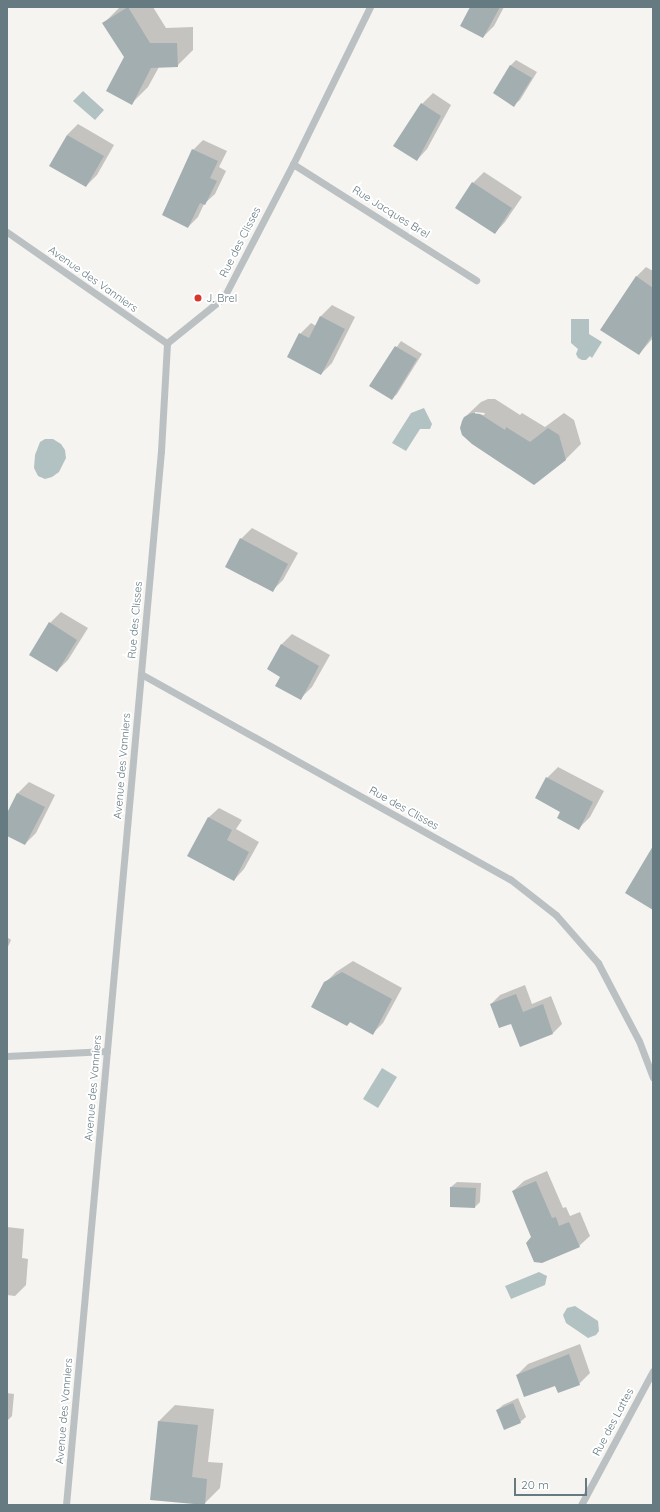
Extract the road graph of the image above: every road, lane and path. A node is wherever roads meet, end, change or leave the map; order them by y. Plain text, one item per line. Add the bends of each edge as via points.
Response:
1 (370, 7) edge
2 (293, 164) junction
3 (7, 232) edge
4 (476, 280) dead end
5 (167, 344) junction
6 (141, 674) junction
7 (107, 1051) junction
8 (7, 1056) edge
9 (653, 1077) edge
10 (653, 1371) edge
11 (66, 1505) edge
12 (581, 1505) edge

1 - 2 street, Rue des Clisses
2 - 4 street, Rue Jacques Brel
2 - 5 street, Rue des Clisses via 224,297
3 - 5 street, Avenue des Vanniers
5 - 6 street, Rue des Clisses via 161,451
6 - 7 street, Avenue des Vanniers
6 - 9 street, Rue des Clisses via 510,879 556,915 598,963 639,1041
7 - 8 street
7 - 11 street, Avenue des Vanniers
10 - 12 street, Rue des Lattes

